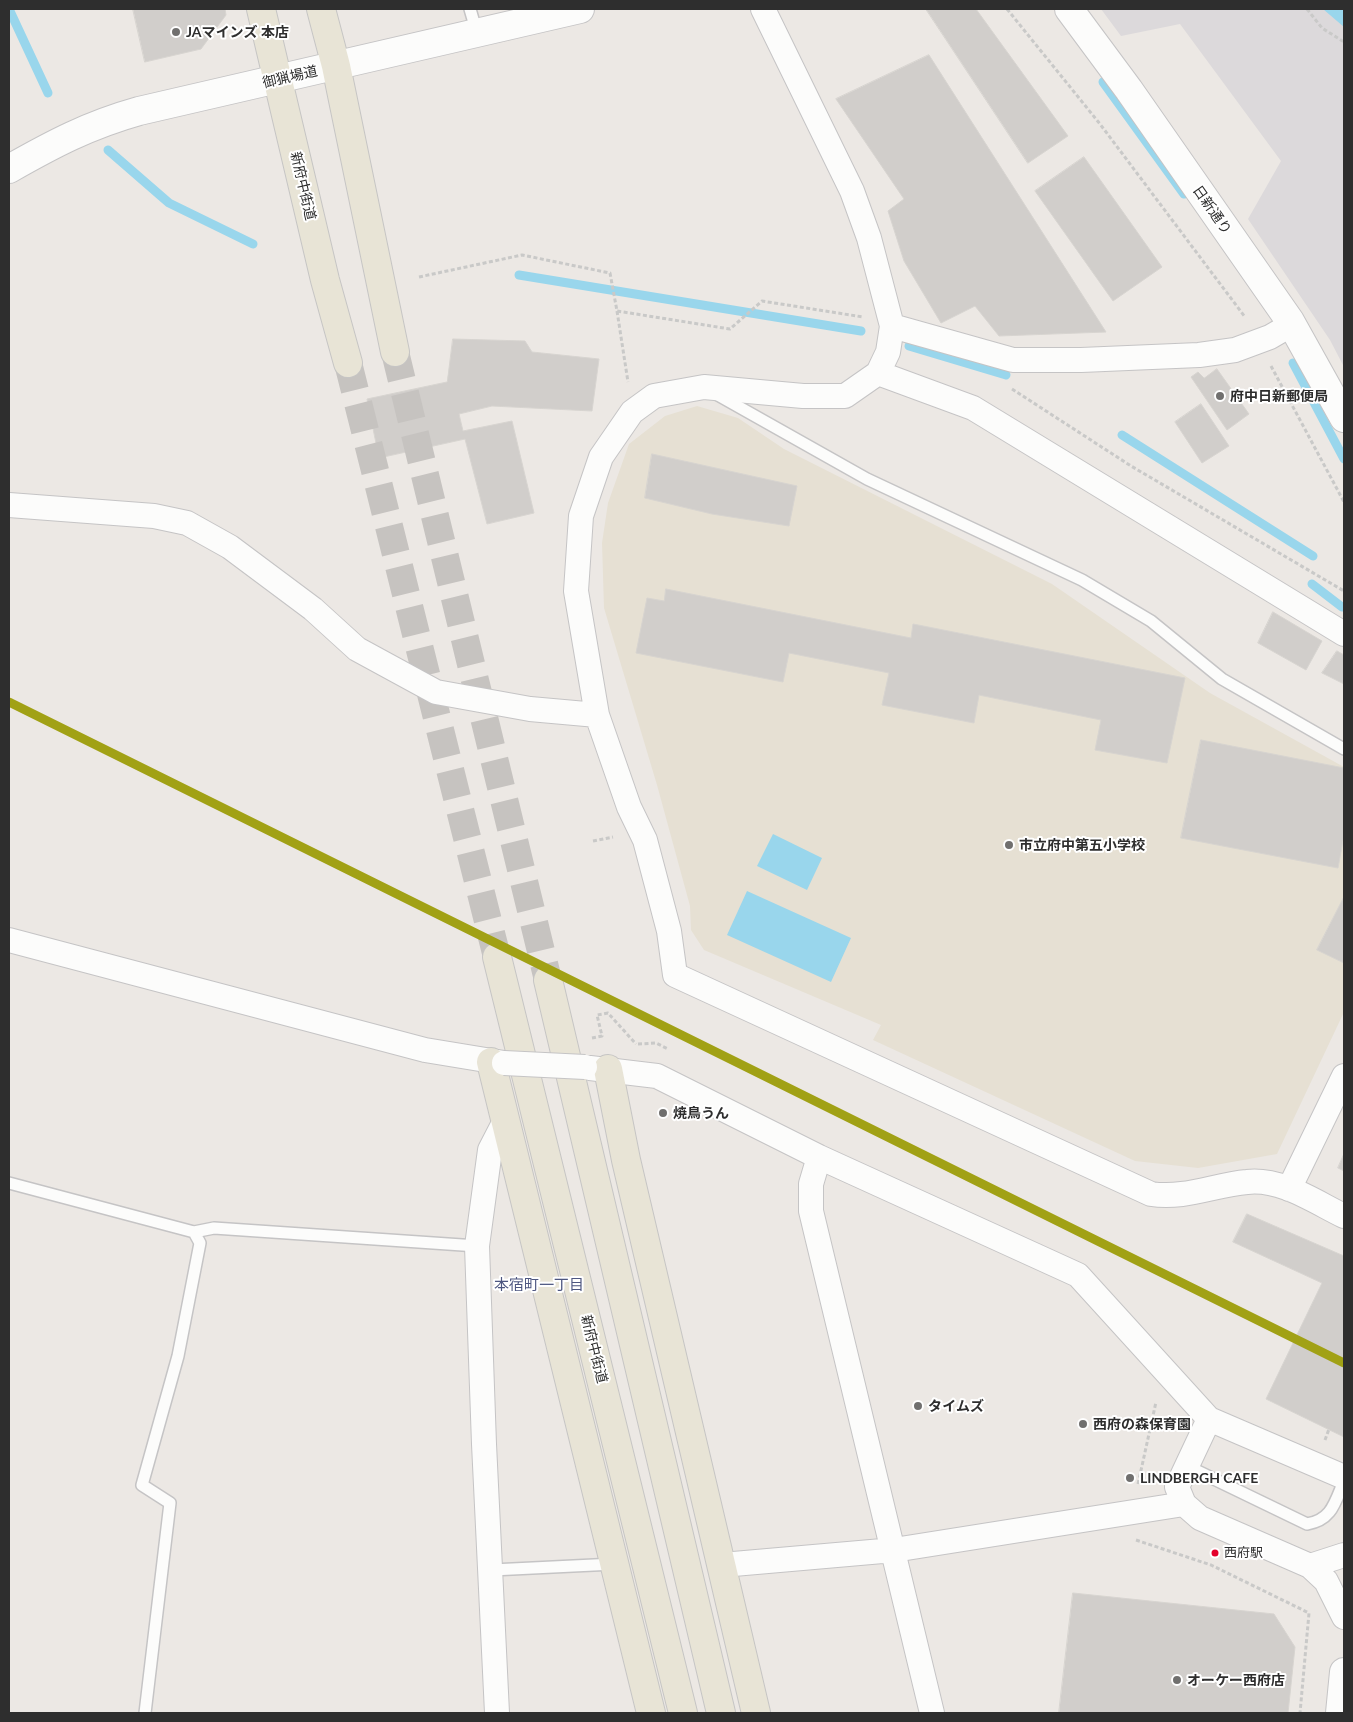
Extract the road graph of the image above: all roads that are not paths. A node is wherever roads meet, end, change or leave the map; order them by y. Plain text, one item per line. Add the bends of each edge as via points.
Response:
1 (261, 9) edge
2 (321, 9) edge
3 (580, 9) edge
4 (763, 9) edge
5 (1069, 9) edge
6 (474, 21) edge
7 (336, 66) junction
8 (278, 80) junction
9 (9, 169) edge
10 (892, 326) junction
11 (1275, 333) junction
12 (395, 352) tunnel mouth
13 (348, 363) tunnel mouth
14 (878, 373) junction
15 (704, 387) junction
16 (1344, 418) edge
17 (9, 505) edge
18 (1344, 634) edge
19 (597, 715) junction
20 (1344, 748) edge
21 (9, 940) edge
22 (497, 957) tunnel mouth
23 (548, 980) tunnel mouth
24 (497, 1062) junction
25 (596, 1068) junction
26 (1344, 1076) edge
27 (505, 1121) junction
28 (819, 1157) junction
29 (9, 1183) edge
30 (1289, 1189) junction
31 (1344, 1216) edge
32 (194, 1232) junction
33 (477, 1246) junction
34 (1209, 1419) junction
35 (1187, 1466) junction
36 (1344, 1479) edge
37 (1184, 1504) junction
38 (894, 1550) junction
39 (1344, 1555) edge
40 (614, 1564) junction
41 (722, 1565) junction
42 (1310, 1566) junction
43 (492, 1570) junction
44 (1344, 1617) edge
45 (1344, 1672) edge
46 (145, 1713) edge
47 (497, 1713) edge
48 (651, 1713) edge
49 (683, 1713) edge
50 (721, 1713) edge
51 (756, 1713) edge
52 (932, 1713) edge
53 (1340, 1713) edge

1 - 8 main road, 新府中街道
2 - 7 main road
3 - 6 street, 御猟場道
4 - 10 street via 852,190 869,238
5 - 11 street, 日新通り via 1129,90
6 - 7 street, 御猟場道
7 - 8 street, 御猟場道
7 - 12 main road
8 - 9 street, 御猟場道 via 103,122 72,134
8 - 13 main road, 新府中街道
10 - 11 street via 1013,360 1199,355 1235,350
10 - 14 street via 888,352
11 - 16 street, 日新通り
14 - 15 street via 845,396 803,396
14 - 18 street via 973,408
15 - 19 street via 654,396 632,412 601,457 581,516 576,591
15 - 20 lane via 867,479 1082,580 1151,621 1222,679
17 - 19 street via 154,516 187,522 230,547 313,609 357,649 436,692 530,709
19 - 30 street via 629,807 645,840 669,931 675,975 1152,1194 1179,1195 1248,1182 1267,1182
21 - 24 street via 425,1050
22 - 49 main road, 新府中街道
23 - 50 main road
24 - 25 street, bridge
24 - 27 main road
25 - 28 street via 656,1076
25 - 41 main road via 628,1170
26 - 30 street
27 - 33 street via 490,1150
27 - 40 main road
28 - 34 street via 1078,1275
28 - 38 street via 811,1184 811,1210
29 - 32 lane
30 - 31 street
32 - 33 lane via 214,1228
32 - 46 lane via 200,1243 178,1356 142,1486 170,1503
33 - 43 street
34 - 35 street
34 - 36 street
35 - 36 lane via 1307,1524 1326,1517
35 - 37 street via 1178,1487
37 - 38 street
37 - 42 street via 1200,1518
38 - 41 street
38 - 52 street
39 - 42 street
40 - 43 lane
40 - 48 main road
41 - 51 main road
42 - 44 street via 1326,1580
43 - 47 street
45 - 53 street

